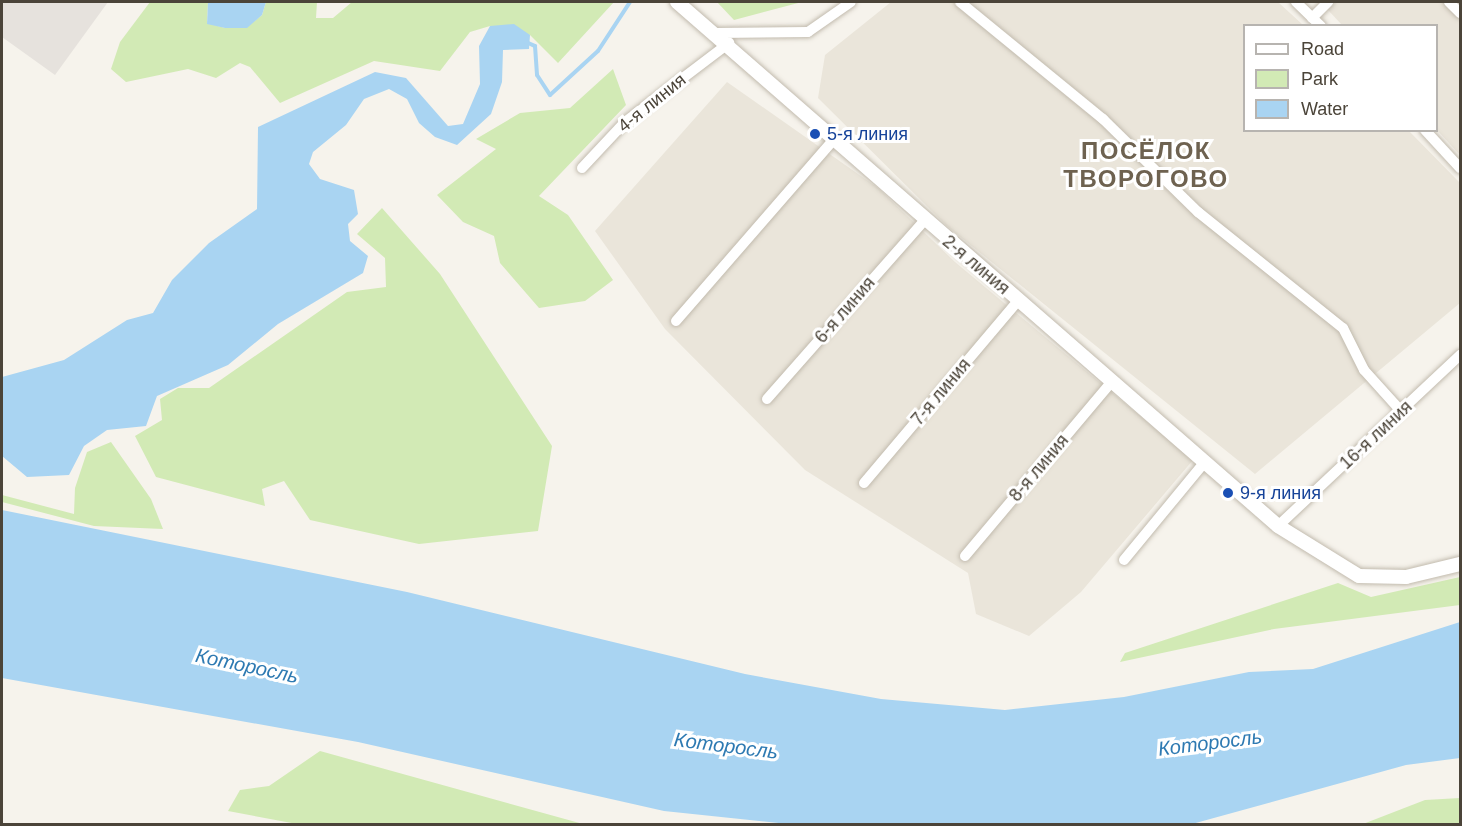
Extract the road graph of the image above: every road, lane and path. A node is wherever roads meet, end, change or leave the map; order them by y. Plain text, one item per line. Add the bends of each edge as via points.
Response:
1 (677, 2) edge
2 (851, 2) edge
3 (960, 2) edge
4 (1296, 2) edge
5 (1328, 2) edge
6 (1449, 2) edge
7 (1461, 14) edge
8 (1316, 22) edge
9 (717, 33) junction
10 (729, 43) junction
11 (1427, 132) edge
12 (834, 139) junction
13 (582, 168) dead end
14 (1461, 168) edge
15 (924, 221) junction
16 (1018, 301) junction
17 (676, 321) dead end
18 (1461, 355) edge
19 (1113, 380) junction
20 (767, 399) dead end
21 (1401, 411) junction
22 (1204, 463) junction
23 (864, 483) dead end
24 (1278, 526) junction
25 (965, 556) dead end
26 (1124, 560) dead end
27 (1461, 564) edge

1 - 9 street, 2-я линия
2 - 9 street via 808,32
3 - 21 street via 1103,119 1198,212 1343,327 1364,370
4 - 8 street
5 - 8 street
6 - 7 street
9 - 10 street, 2-я линия
10 - 12 street, 2-я линия
10 - 13 street, 4-я линия via 625,122
11 - 14 street
12 - 15 street, 2-я линия
12 - 17 street
15 - 16 street, 2-я линия
15 - 20 street, 6-я линия
16 - 19 street, 2-я линия
16 - 23 street, 7-я линия
18 - 21 street, 16-я линия
19 - 22 street, 2-я линия
19 - 25 street, 8-я линия
21 - 24 street, 16-я линия
22 - 24 street, 2-я линия
22 - 26 street
24 - 27 street via 1359,576 1406,577

